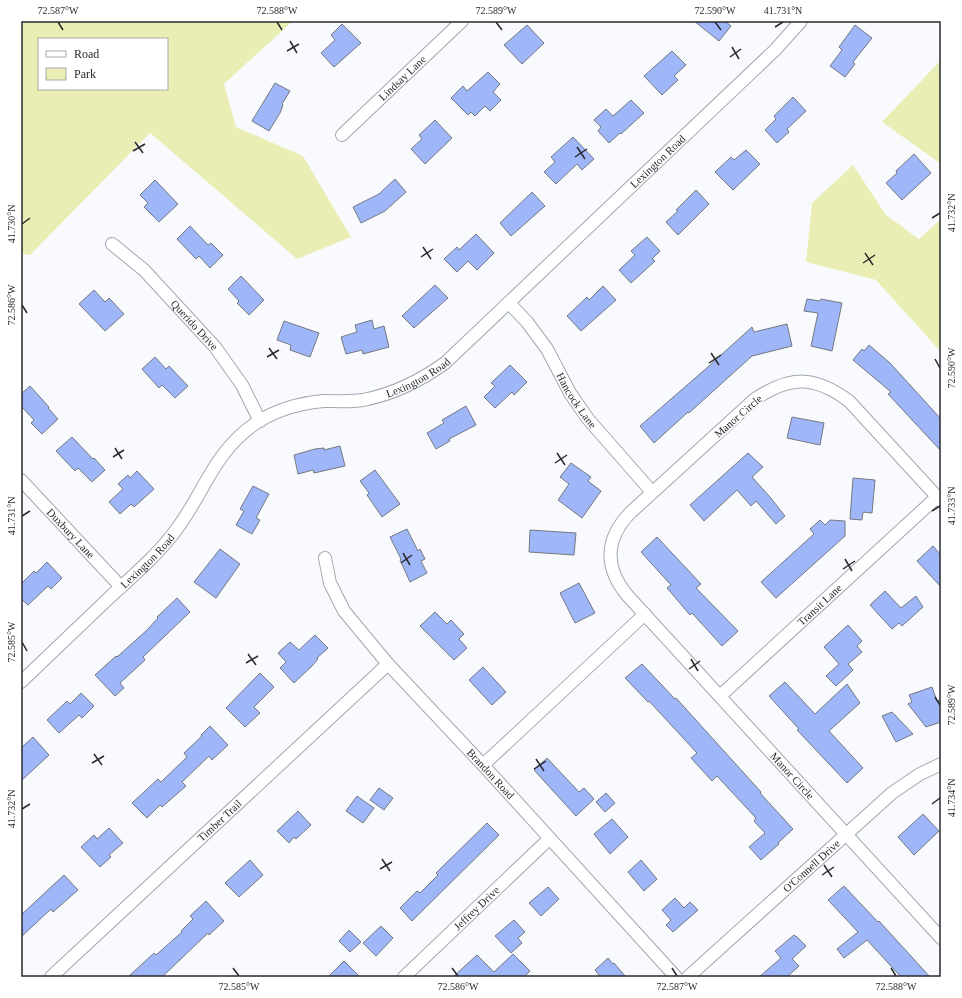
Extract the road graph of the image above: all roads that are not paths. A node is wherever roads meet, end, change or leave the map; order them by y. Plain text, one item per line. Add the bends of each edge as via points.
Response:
1 (462, 21) edge
2 (799, 21) edge
3 (342, 135) dead end
4 (112, 244) dead end
5 (509, 303) junction
6 (260, 420) junction
7 (21, 480) edge
8 (652, 492) junction
9 (939, 499) edge
10 (325, 558) dead end
11 (121, 587) junction
12 (645, 614) junction
13 (388, 664) junction
14 (21, 682) edge
15 (720, 696) junction
16 (941, 764) edge
17 (483, 766) junction
18 (846, 834) junction
19 (549, 839) junction
20 (941, 938) edge
21 (50, 977) edge
22 (404, 977) edge
23 (676, 977) edge
24 (688, 977) edge

1 - 3 street, Lindsay Lane
2 - 5 street, Lexington Road via 776,50
4 - 6 street, Querido Drive via 144,270 215,347 242,384
5 - 6 street, Lexington Road via 445,363 397,391 368,399 296,406
5 - 8 street, Hancock Lane via 547,349 584,415
6 - 11 street, Lexington Road via 223,453 173,534
7 - 11 street, Duxbury Lane
8 - 9 street, Manor Circle via 755,399 784,384 804,381 830,388 849,401
8 - 12 street, Manor Circle via 618,527 610,553 621,588
9 - 15 street, Transit Lane
10 - 13 street, Brandon Road via 330,583 344,611
11 - 14 street, Lexington Road
12 - 15 street, Manor Circle
12 - 17 street
13 - 17 street, Brandon Road
13 - 21 street, Timber Trail
15 - 18 street, Manor Circle
16 - 18 street, O'Connell Drive via 901,786
17 - 19 street, Brandon Road
18 - 20 street, Manor Circle
18 - 24 street, O'Connell Drive
19 - 22 street, Jeffrey Drive
19 - 23 street, Brandon Road

